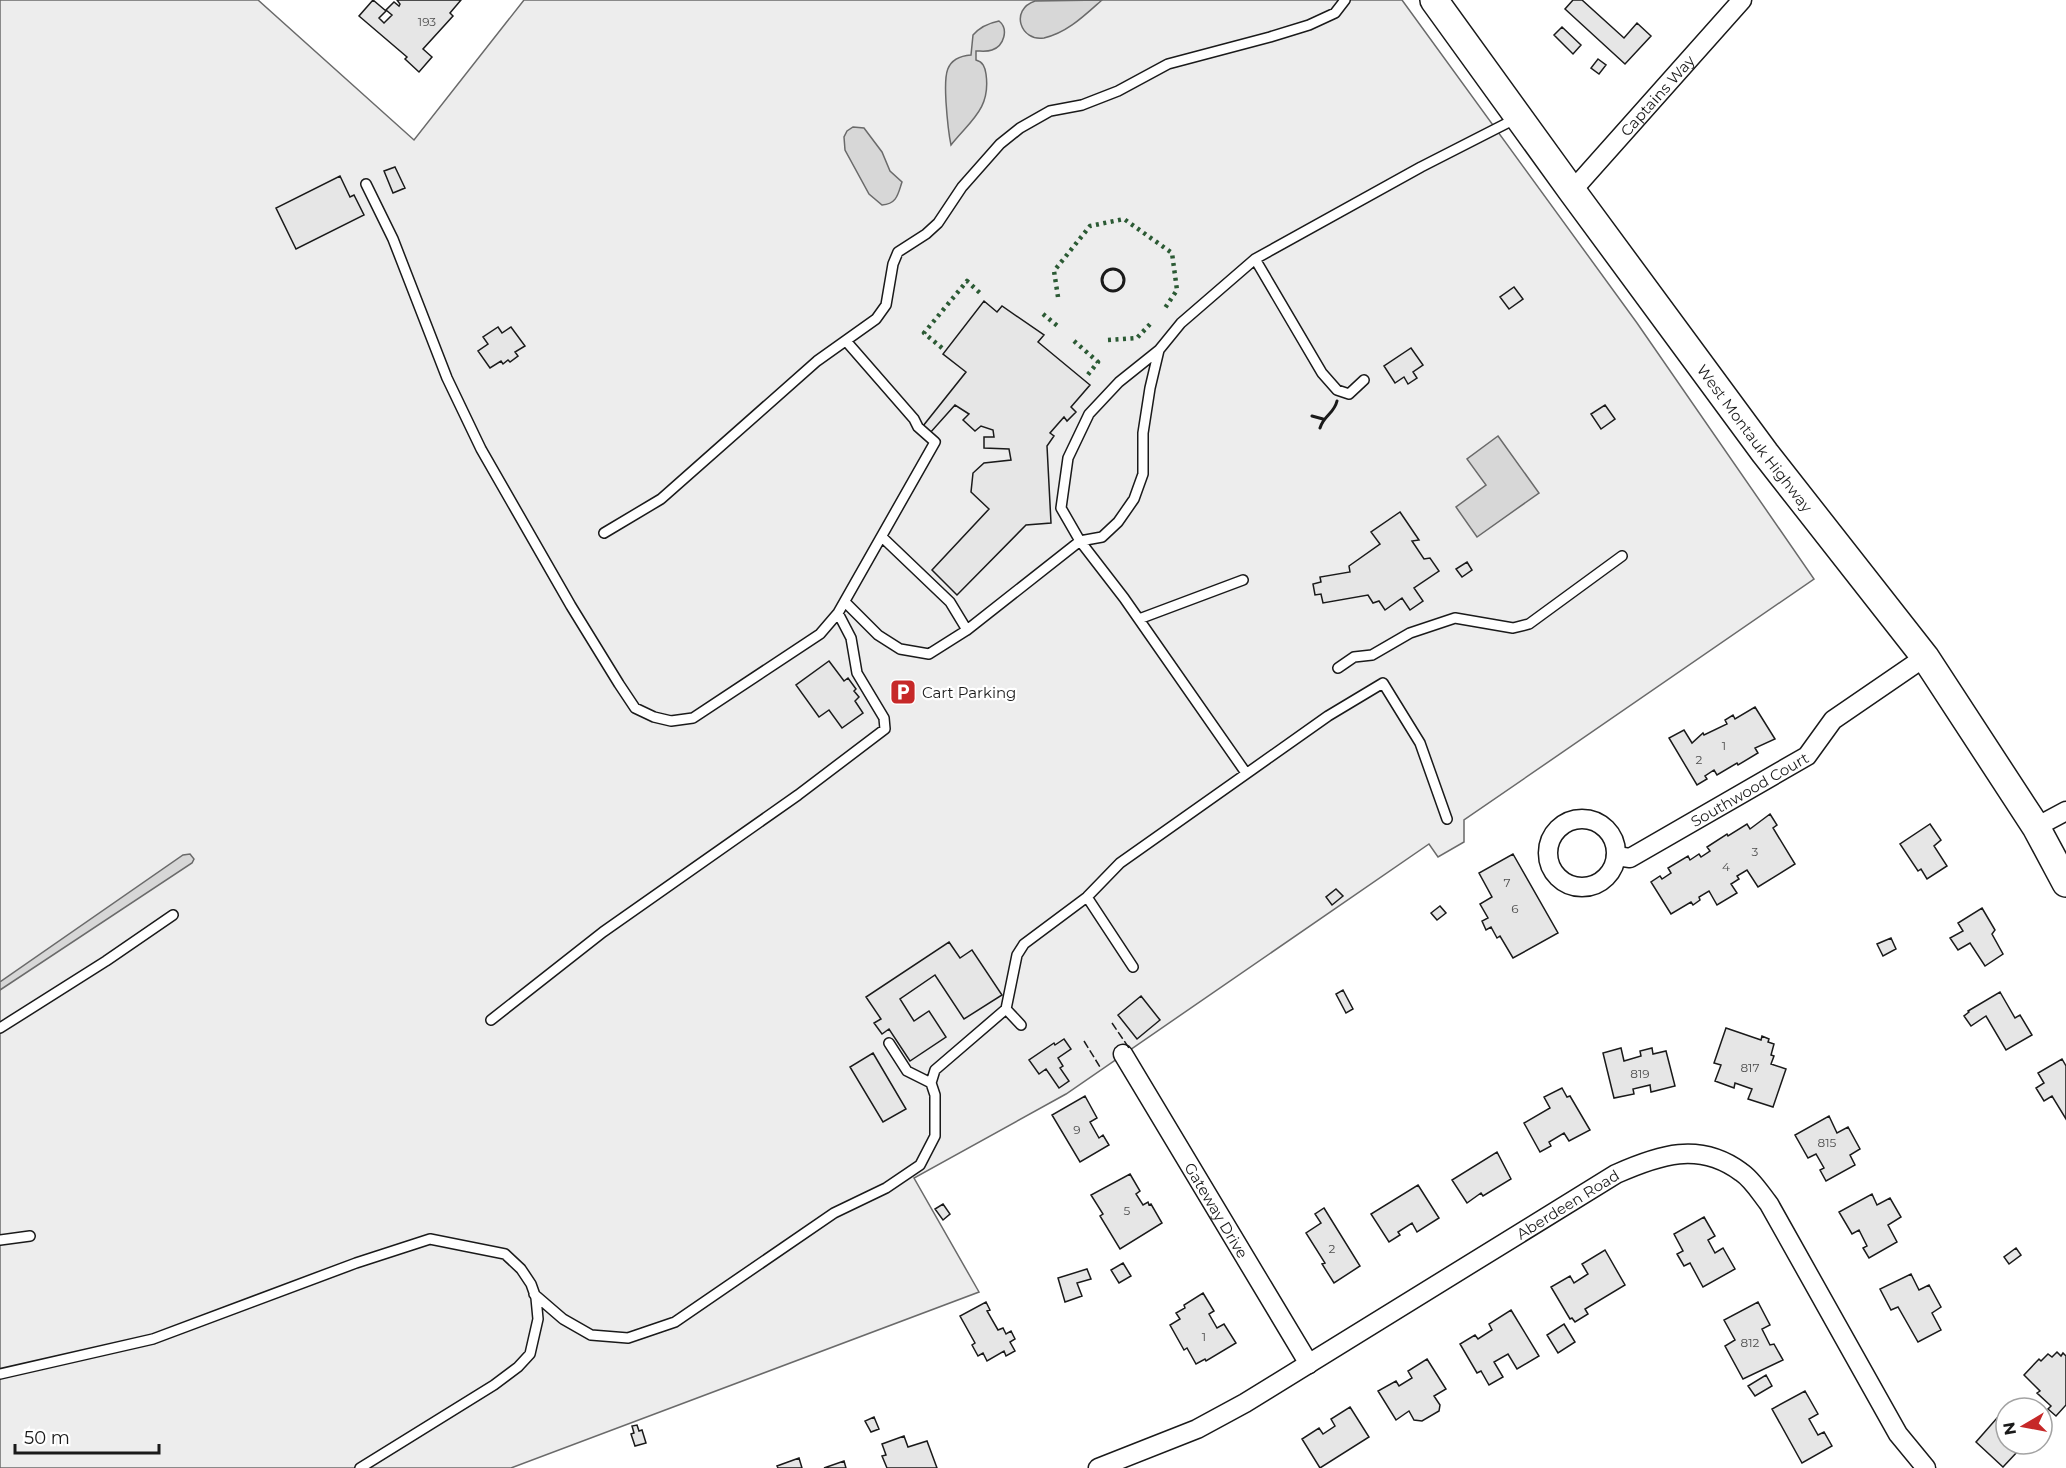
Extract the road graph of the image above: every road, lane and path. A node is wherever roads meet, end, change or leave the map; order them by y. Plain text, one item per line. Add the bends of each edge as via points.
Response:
1 (1345, 0) edge
2 (1434, 0) edge
3 (1742, 0) edge
4 (1519, 117) junction
5 (366, 184) dead end
6 (1572, 192) junction
7 (1255, 259) junction
8 (846, 341) junction
9 (1159, 350) junction
10 (1364, 380) dead end
11 (604, 533) dead end
12 (882, 537) junction
13 (1080, 541) junction
14 (1622, 556) dead end
15 (1243, 580) dead end
16 (846, 603) junction
17 (838, 613) junction
18 (1139, 619) junction
19 (967, 630) junction
20 (1925, 657) junction
21 (1338, 668) dead end
22 (1246, 773) junction
23 (2066, 811) edge
24 (1446, 819) dead end
25 (2036, 827) junction
26 (1616, 856) dead end
27 (2066, 883) edge
28 (1087, 897) junction
29 (172, 915) dead end
30 (1133, 967) dead end
31 (1006, 1009) junction
32 (491, 1020) dead end
33 (1021, 1025) dead end
34 (0, 1028) edge
35 (889, 1042) dead end
36 (1123, 1054) dead end
37 (932, 1083) junction
38 (30, 1236) dead end
39 (0, 1240) edge
40 (534, 1294) junction
41 (1309, 1364) junction
42 (0, 1374) edge
43 (1126, 1463) edge
44 (360, 1468) edge
45 (1098, 1468) edge
46 (1926, 1468) edge

1 - 8 lane via 1335,13 1309,25 1168,64 1118,91 1082,105 1050,111 1020,128 1000,144 962,187 938,223 898,252 886,305 876,319
2 - 4 main road, West Montauk Highway
3 - 6 street, Captains Way
4 - 6 main road, West Montauk Highway
4 - 7 lane
5 - 17 lane via 481,449 635,708 672,721 693,718 820,634
6 - 20 main road, West Montauk Highway via 1765,453
7 - 9 lane via 1181,323
7 - 10 lane via 1336,390 1349,394
8 - 11 lane via 817,361 661,499
8 - 12 lane via 935,442
9 - 13 lane via 1143,433 1143,474 1134,499 1102,537
9 - 13 lane via 1119,382 1089,414 1068,458 1061,508
12 - 16 lane
12 - 19 lane via 950,602
13 - 18 lane
13 - 19 lane
14 - 21 lane via 1529,624 1513,628 1455,618 1410,633 1372,655 1354,657
15 - 18 lane
16 - 17 lane
16 - 19 lane via 878,635 900,649 929,654
17 - 32 lane via 851,638 857,674 884,718 885,729 603,932
18 - 22 lane
20 - 25 main road, West Montauk Highway
20 - 26 street, Southwood Court via 1833,720 1807,756 1630,858
22 - 24 lane via 1383,683 1420,743
22 - 28 lane via 1120,863
23 - 25 street
25 - 27 main road, West Montauk Highway
28 - 30 lane
28 - 31 lane via 1024,944 1017,955
29 - 34 lane
31 - 33 lane
31 - 37 lane via 935,1070
35 - 37 lane via 907,1071
36 - 41 street, Gateway Drive
37 - 40 lane via 935,1136 920,1165 886,1188 834,1213 675,1322 628,1338 591,1335 563,1319
38 - 39 lane
40 - 42 lane via 521,1269 505,1254 430,1239 153,1339
40 - 44 lane via 538,1319 534,1342 530,1354 518,1367
41 - 43 street, Aberdeen Road via 1197,1429
41 - 46 street, Aberdeen Road via 1616,1174 1649,1160 1680,1153 1715,1158 1742,1172 1769,1204 1898,1434
43 - 45 street, Aberdeen Road

